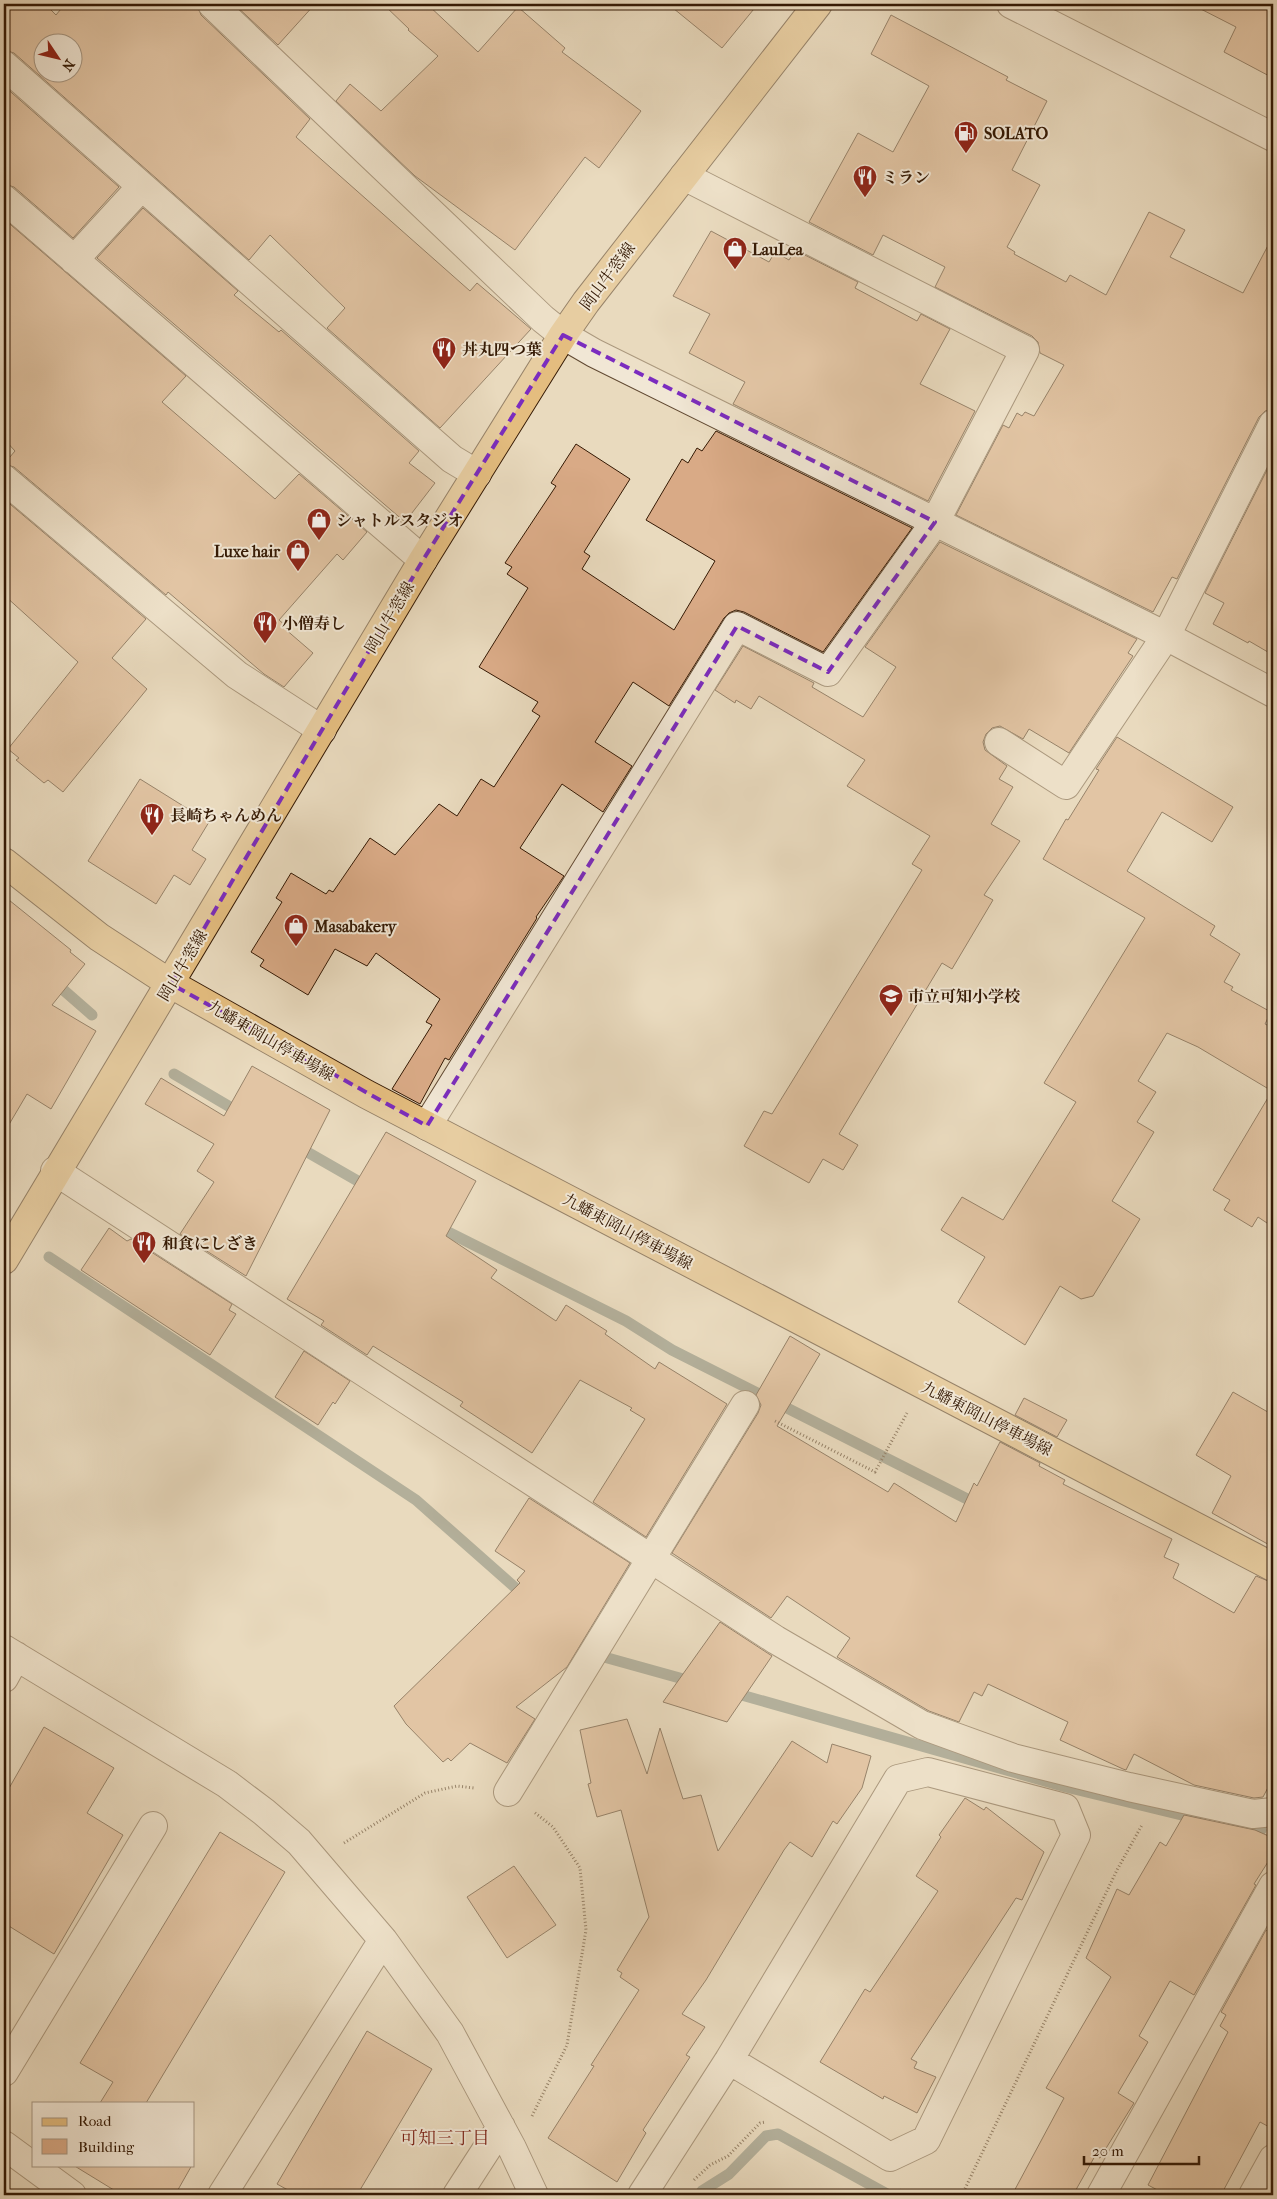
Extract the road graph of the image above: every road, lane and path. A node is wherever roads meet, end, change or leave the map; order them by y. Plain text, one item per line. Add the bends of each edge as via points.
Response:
1 (212, 4) edge
2 (818, 4) edge
3 (1011, 4) edge
4 (4, 65) edge
5 (1273, 137) edge
6 (684, 176) junction
7 (141, 187) junction
8 (4, 199) edge
9 (74, 260) junction
10 (563, 335) junction
11 (1273, 424) edge
12 (477, 474) junction
13 (4, 479) edge
14 (935, 522) junction
15 (424, 560) junction
16 (1166, 636) junction
17 (1273, 693) edge
18 (322, 730) junction
19 (999, 742) dead end
20 (4, 862) edge
21 (171, 984) junction
22 (427, 1126) junction
23 (55, 1171) junction
24 (11, 1232) edge
25 (4, 1260) edge
26 (745, 1406) joint
27 (889, 1446) dead end
28 (650, 1558) junction
29 (1273, 1567) edge
30 (8, 1661) edge
31 (508, 1792) junction
32 (1273, 1812) edge
33 (1145, 1820) dead end
34 (153, 1826) dead end
35 (316, 1862) junction
36 (1273, 1886) edge
37 (384, 1940) junction
38 (729, 2060) junction
39 (4, 2072) edge
40 (768, 2121) dead end
41 (506, 2137) junction
42 (4, 2145) edge
43 (1273, 2158) edge
44 (32, 2166) edge
45 (33, 2166) edge
46 (892, 2186) dead end
47 (689, 2188) dead end
48 (72, 2195) edge
49 (222, 2195) edge
50 (457, 2195) edge
51 (534, 2195) edge
52 (642, 2195) edge
53 (908, 2195) edge
54 (962, 2195) edge
55 (1102, 2195) edge
56 (1253, 2195) edge

1 - 10 street
2 - 6 main road, 岡山牛窓線
3 - 5 street
4 - 7 street
6 - 10 main road, 岡山牛窓線
6 - 14 street via 1024,350
7 - 9 street
7 - 12 street via 452,459
8 - 9 street
9 - 15 street
10 - 12 main road, 岡山牛窓線
10 - 14 street
11 - 16 street
12 - 15 main road, 岡山牛窓線
13 - 18 street via 236,675
14 - 16 street
14 - 22 street via 828,672 737,626
15 - 18 main road, 岡山牛窓線
16 - 17 street
16 - 19 street via 1066,785
18 - 21 main road, 岡山牛窓線
20 - 21 main road, 九蟠東岡山停車場線 via 99,937
21 - 22 main road, 九蟠東岡山停車場線
21 - 23 main road, 岡山牛窓線
22 - 29 main road, 九蟠東岡山停車場線
23 - 24 main road, 岡山牛窓線
23 - 28 street
24 - 25 main road, 岡山牛窓線
26 - 27 path via 874,1472
26 - 28 street
28 - 31 street
28 - 32 street via 776,1640 922,1725 1013,1758 1253,1814
30 - 35 street via 227,1784 299,1842
31 - 35 path via 457,1786 425,1793
31 - 41 path via 553,1827 580,1868 586,1930 567,2045 535,2111
33 - 54 path via 1117,1870
34 - 39 street
35 - 37 street
36 - 55 street
37 - 41 street via 450,2034
37 - 49 street
38 - 38 street via 890,2157 926,2140 1076,1835 1065,1808 928,1772 898,1779
38 - 52 street
40 - 47 path via 760,2123 728,2156 710,2165
41 - 50 street
41 - 51 street
42 - 44 street
43 - 56 street
45 - 48 street
46 - 53 path

